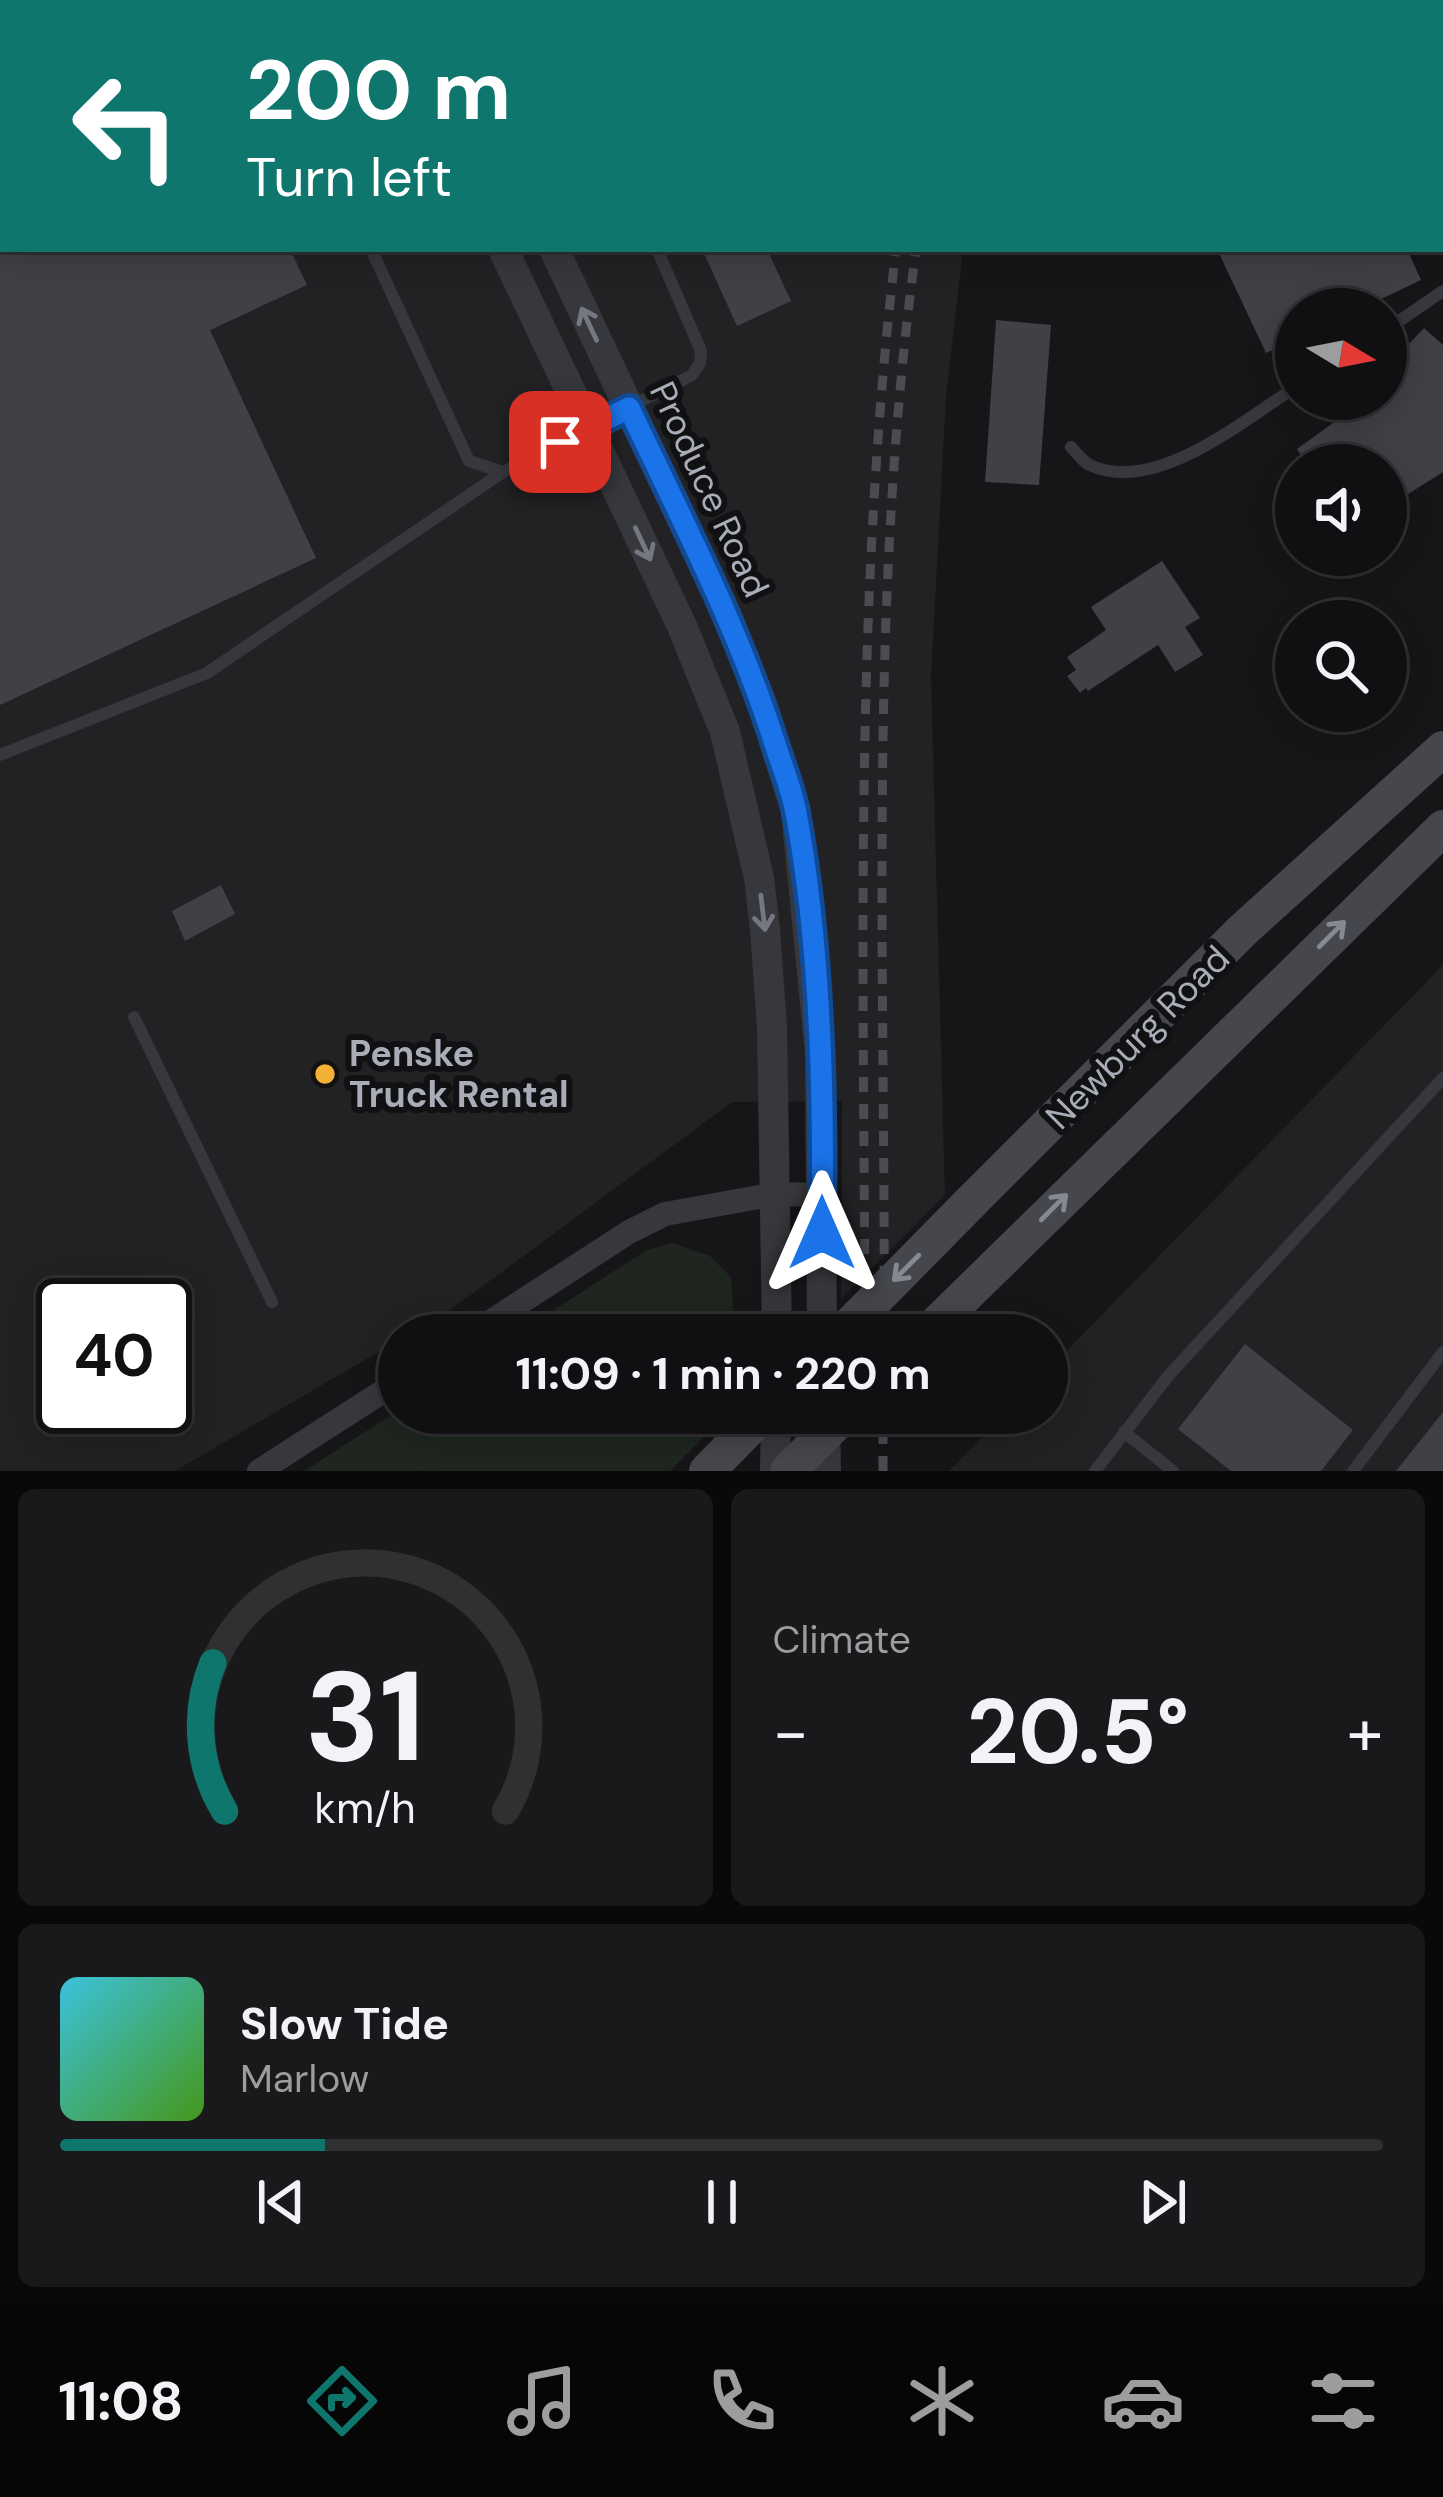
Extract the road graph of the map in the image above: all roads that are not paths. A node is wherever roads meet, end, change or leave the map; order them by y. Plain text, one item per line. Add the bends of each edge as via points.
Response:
1 (372, 252) edge
2 (504, 252) edge
3 (555, 252) edge
4 (658, 252) edge
5 (1443, 292) edge
6 (1407, 316) edge
7 (1275, 400) edge
8 (629, 408) junction
9 (588, 426) junction
10 (1071, 448) dead end
11 (503, 472) junction
12 (1443, 749) edge
13 (0, 754) edge
14 (1443, 828) edge
15 (134, 1017) dead end
16 (1443, 1078) edge
17 (776, 1193) junction
18 (822, 1195) junction
19 (272, 1302) dead end
20 (502, 1314) edge
21 (777, 1314) edge
22 (822, 1314) edge
23 (861, 1314) edge
24 (946, 1314) edge
25 (1443, 1352) edge
26 (378, 1394) edge
27 (1124, 1432) junction
28 (743, 1434) edge
29 (776, 1434) edge
30 (825, 1434) edge
31 (825, 1434) edge
32 (259, 1471) edge
33 (706, 1471) edge
34 (776, 1471) edge
35 (788, 1471) edge
36 (826, 1471) edge
37 (1095, 1471) edge
38 (1173, 1471) edge
39 (1353, 1471) edge

1 - 11 lane via 469,461
2 - 9 street
8 -> 3 street, Produce Road
4 - 8 lane via 700,363
5 - 6 lane
7 - 10 lane via 1162,469 1089,466
8 - 9 lane
8 - 18 street, Produce Road via 726,613 796,812 820,1053
9 - 11 lane
9 -> 17 street via 725,732 765,928
11 - 13 lane via 207,674
12 -> 23 main road, Newburg Road, bridge via 1243,930
24 -> 14 main road, Newburg Road
15 - 19 lane
16 - 27 lane
17 - 18 street
17 - 20 street via 665,1214
17 - 21 street
18 - 22 street, Produce Road
25 - 39 lane
26 - 32 street
27 - 37 lane
27 - 38 lane
28 - 33 main road
29 - 34 street
30 - 36 street
31 - 35 main road, bridge

